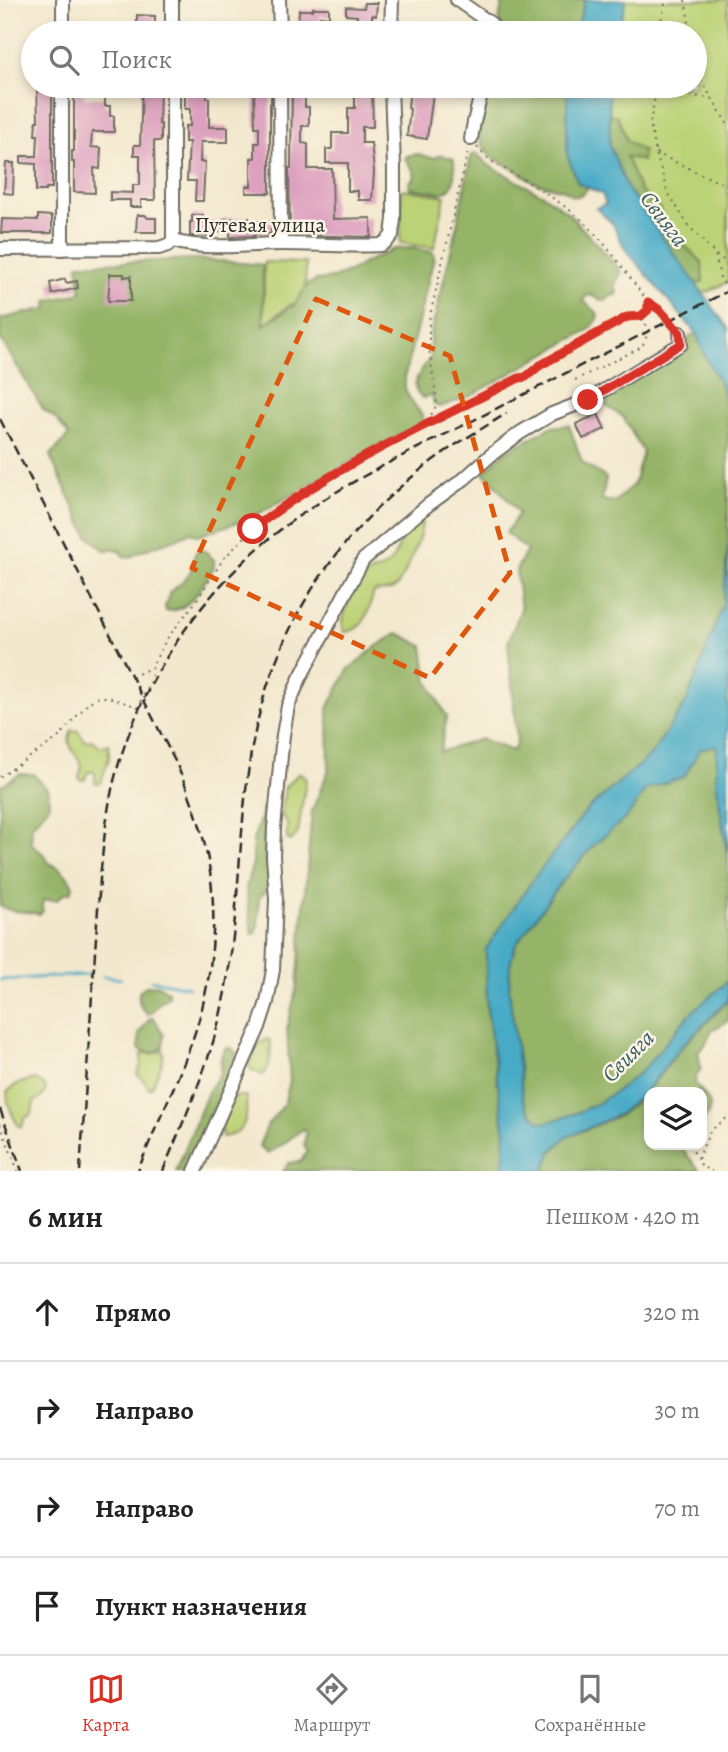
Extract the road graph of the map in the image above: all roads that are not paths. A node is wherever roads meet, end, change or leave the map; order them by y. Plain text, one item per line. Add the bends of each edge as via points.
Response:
1 (63, 0) edge
2 (172, 0) edge
3 (279, 0) edge
4 (392, 0) edge
5 (457, 0) edge
6 (63, 21) edge
7 (172, 21) edge
8 (279, 21) edge
9 (391, 21) edge
10 (487, 21) edge
11 (62, 98) edge
12 (173, 98) edge
13 (280, 98) edge
14 (391, 98) edge
15 (481, 98) edge
16 (471, 139) road end
17 (173, 241) junction
18 (281, 244) junction
19 (0, 249) edge
20 (62, 249) junction
21 (680, 333) road end
22 (195, 1171) edge

1 - 6 street
2 - 7 street
3 - 8 street
4 - 9 street
5 - 10 street
11 - 20 street
12 - 17 street
13 - 18 street
14 - 18 street, Путевая улица via 392,235 381,245
15 - 16 street
17 - 18 street, Путевая улица via 195,246
17 - 20 street, Путевая улица via 159,248
19 - 20 street, Путевая улица
21 - 22 street via 681,344 588,400 520,433 363,560 288,706 274,828 276,899 269,989 259,1027

